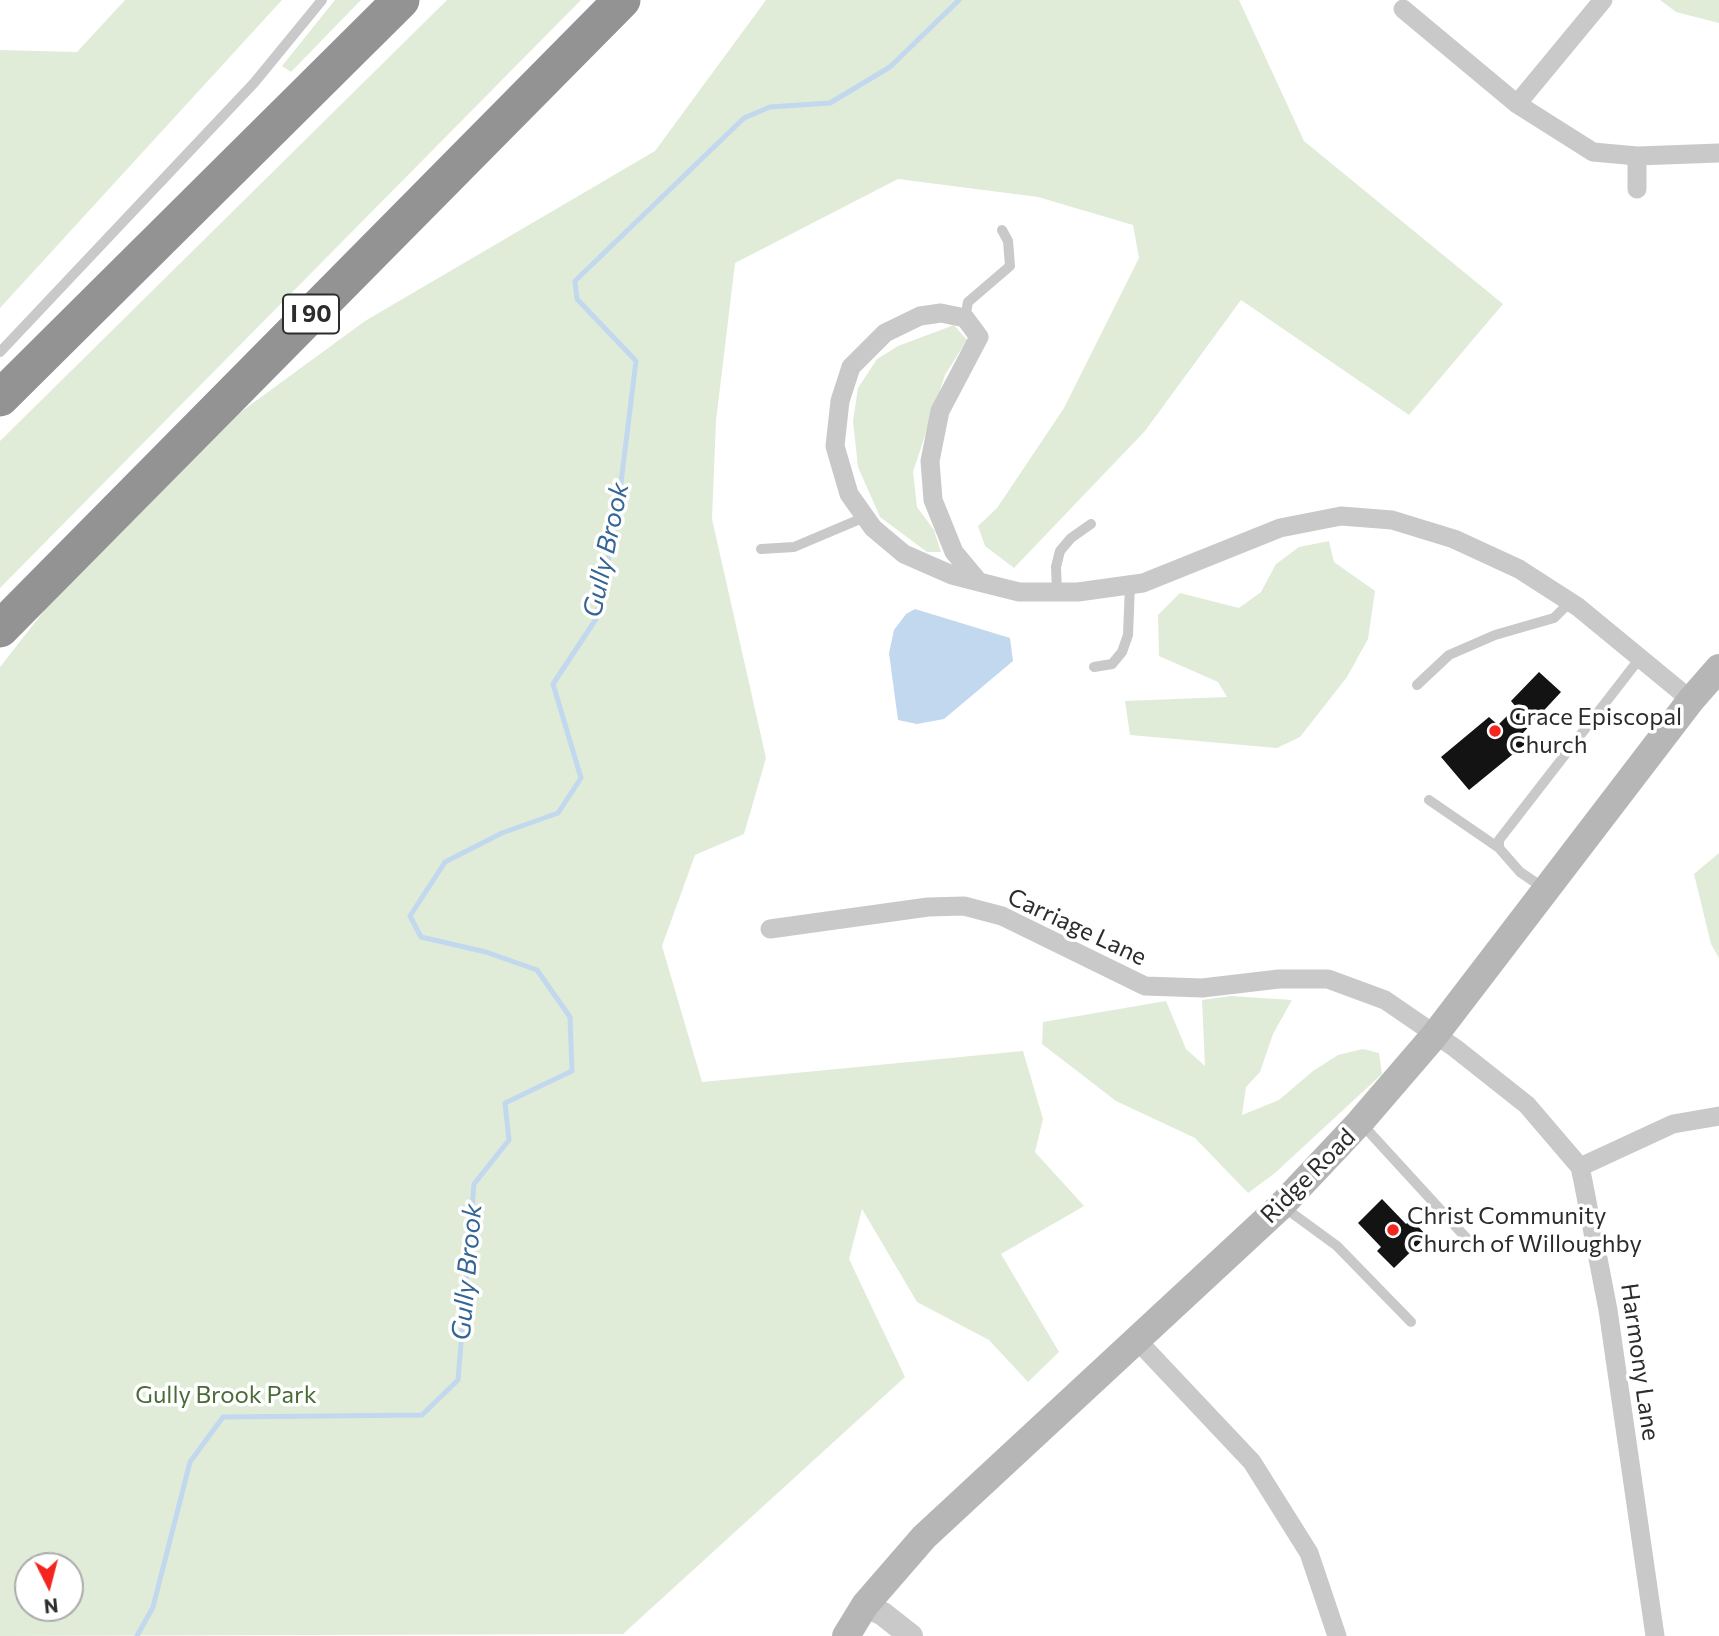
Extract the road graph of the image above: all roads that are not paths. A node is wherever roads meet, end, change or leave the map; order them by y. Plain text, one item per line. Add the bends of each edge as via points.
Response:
1 (323, 0) edge
2 (401, 0) edge
3 (622, 0) edge
4 (1603, 0) edge
5 (1403, 9) dead end
6 (1517, 104) junction
7 (1719, 153) edge
8 (1637, 156) junction
9 (1637, 189) dead end
10 (1002, 230) dead end
11 (965, 318) junction
12 (0, 352) edge
13 (0, 398) edge
14 (865, 517) junction
15 (1091, 524) dead end
16 (761, 549) dead end
17 (979, 582) junction
18 (1130, 585) junction
19 (1057, 592) junction
20 (1570, 602) junction
21 (0, 629) edge
22 (1640, 658) junction
23 (1094, 667) dead end
24 (1719, 668) edge
25 (1417, 685) dead end
26 (1691, 700) junction
27 (1429, 800) dead end
28 (1500, 848) junction
29 (1545, 889) junction
30 (770, 929) dead end
31 (1434, 1036) junction
32 (1719, 1116) edge
33 (1360, 1122) junction
34 (1580, 1167) junction
35 (1281, 1206) junction
36 (1469, 1241) dead end
37 (1412, 1322) dead end
38 (1135, 1338) junction
39 (865, 1605) junction
40 (846, 1636) edge
41 (911, 1636) edge
42 (1337, 1636) edge
43 (1655, 1636) edge

1 - 12 lane via 254,82
2 - 13 highway
3 - 21 highway, I 90
4 - 6 street
5 - 6 street
6 - 8 street via 1593,152
7 - 8 street
8 - 9 street
10 - 11 lane via 1010,266 968,302
11 - 14 street via 941,313 920,316 885,333 851,367 840,401 835,446 849,494
11 - 17 street via 979,337 940,411 930,461 933,499 941,520 954,552
14 - 16 lane via 794,547
14 - 17 street via 904,554 952,576
15 - 19 lane via 1060,551
17 - 19 street via 1019,592
18 - 19 street
18 - 20 street via 1280,528 1341,516 1392,520 1454,539 1519,569
18 - 23 lane via 1128,635 1122,652 1112,664
20 - 22 street
20 - 25 lane via 1554,618 1495,635 1449,655
22 - 26 street
22 - 28 lane via 1499,840
24 - 26 main road, Ridge Road
26 - 29 main road, Ridge Road
27 - 28 lane
28 - 29 lane via 1520,872
29 - 31 main road, Ridge Road
30 - 31 street, Carriage Lane via 964,906 1002,916 1145,986 1202,988 1328,979 1385,1000
31 - 33 main road, Ridge Road
31 - 34 street, Harmony Lane via 1527,1105
32 - 34 street via 1673,1124
33 - 35 main road, Ridge Road
33 - 36 lane
34 - 43 street, Harmony Lane via 1608,1310
35 - 37 lane via 1337,1246
35 - 38 main road, Ridge Road
38 - 39 main road, Ridge Road via 924,1537
38 - 42 street via 1252,1462 1309,1553
39 - 40 main road, Ridge Road
39 - 41 street

